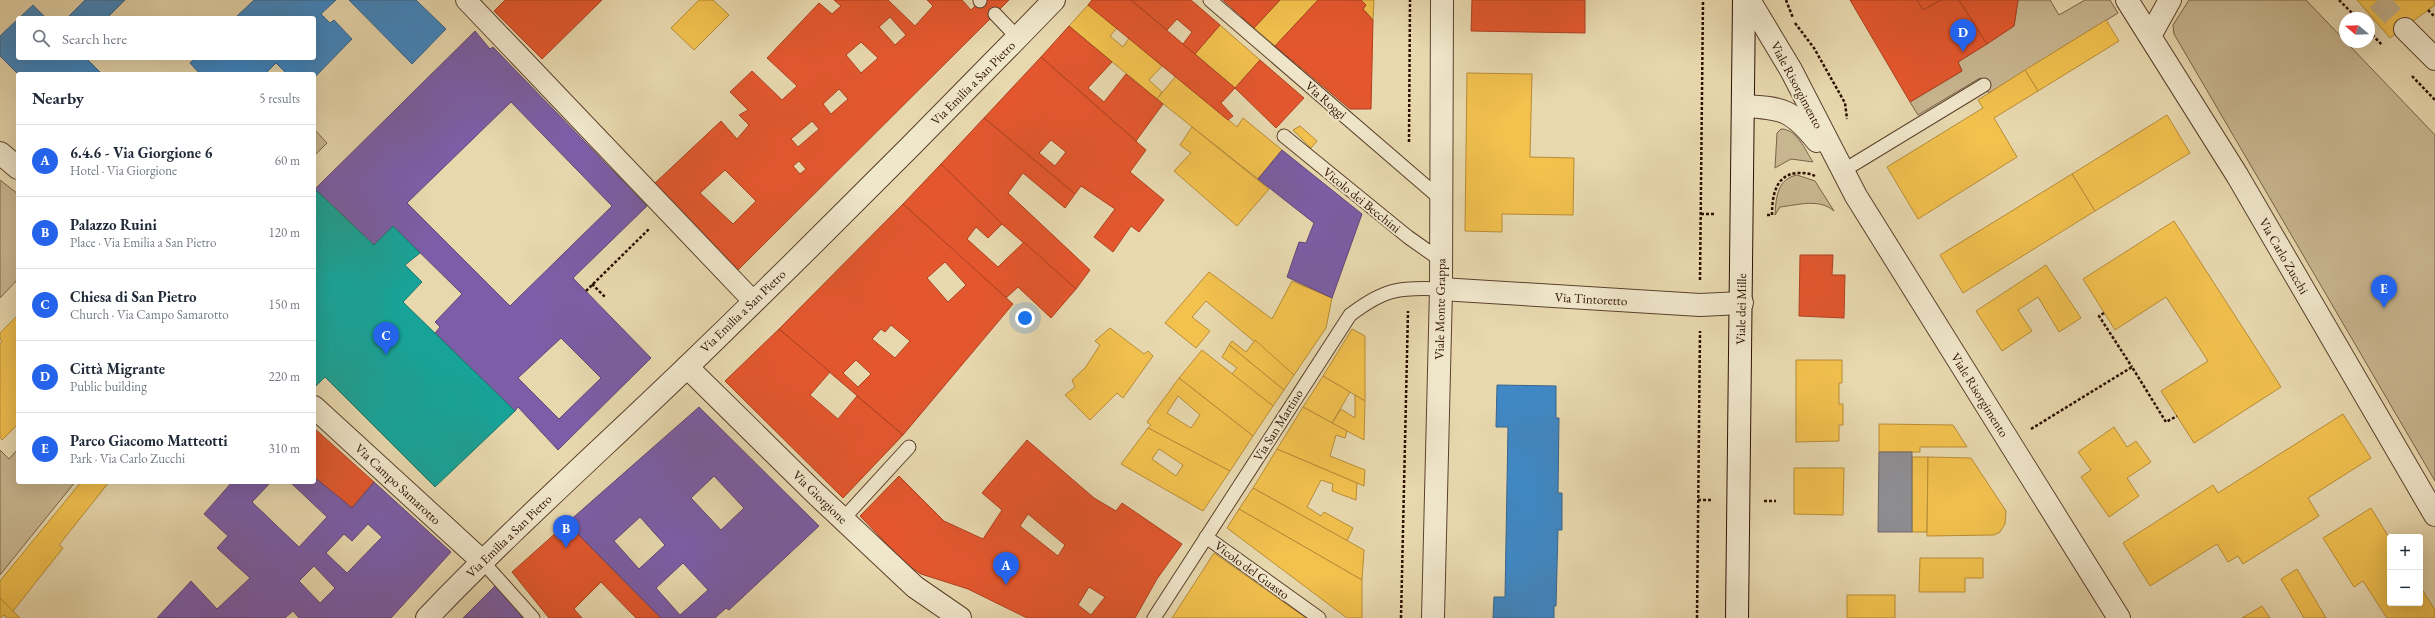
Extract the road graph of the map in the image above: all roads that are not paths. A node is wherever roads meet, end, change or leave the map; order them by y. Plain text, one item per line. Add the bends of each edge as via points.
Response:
1 (466, 0) edge
2 (1054, 0) edge
3 (1210, 0) edge
4 (1442, 0) edge
5 (1744, 0) edge
6 (1749, 0) edge
7 (2127, 0) edge
8 (2170, 0) edge
9 (995, 14) dead end
10 (2405, 29) tunnel mouth
11 (2150, 36) junction
12 (1018, 38) junction
13 (2435, 59) edge
14 (1984, 85) dead end
15 (1744, 106) junction
16 (1284, 136) dead end
17 (0, 153) edge
18 (16, 166) edge
19 (1842, 172) junction
20 (1442, 200) junction
21 (1442, 262) junction
22 (1441, 289) junction
23 (754, 302) junction
24 (1742, 303) junction
25 (687, 367) junction
26 (316, 409) edge
27 (910, 447) dead end
28 (2435, 515) edge
29 (843, 519) junction
30 (1206, 537) junction
31 (482, 561) junction
32 (2099, 584) junction
33 (427, 618) edge
34 (533, 618) edge
35 (960, 618) edge
36 (1154, 618) edge
37 (1319, 618) edge
38 (1433, 618) edge
39 (1737, 618) edge
40 (2100, 618) edge
41 (2119, 618) edge

1 - 23 street
2 - 12 street, Via Emilia a San Pietro
3 - 20 lane, Via Roggi
4 - 20 street, Viale Monte Grappa
5 - 15 street, Viale dei Mille
6 - 19 street, Viale Risorgimento via 1791,70
7 - 11 street, Via Carlo Zucchi
8 - 11 street
9 - 12 lane
10 - 13 street
11 - 28 street, Via Carlo Zucchi via 2237,175
12 - 23 street, Via Emilia a San Pietro
14 - 19 lane
15 - 19 street, Viale Risorgimento via 1779,109 1801,120
15 - 24 street, Viale dei Mille
16 - 21 lane, Vicolo dei Becchini
17 - 18 street
19 - 32 street, Viale Risorgimento
20 - 21 street, Viale Monte Grappa
21 - 22 street, Viale Monte Grappa
22 - 24 street, Via Tintoretto via 1700,305
22 - 30 lane, Via San Martino via 1394,290 1370,300 1350,315
22 - 38 street, Viale Monte Grappa
23 - 25 street, Via Emilia a San Pietro
24 - 39 street, Viale dei Mille
25 - 29 street, Via Giorgione
25 - 31 street, Via Emilia a San Pietro
26 - 31 street, Via Campo Samarotto
27 - 29 lane
29 - 35 street, Via Giorgione via 915,587
30 - 36 lane, Via San Martino
30 - 37 lane, Vicolo del Guasto
31 - 33 street, Via Emilia a San Pietro
31 - 34 lane
32 - 40 street
32 - 41 street, Viale Risorgimento

